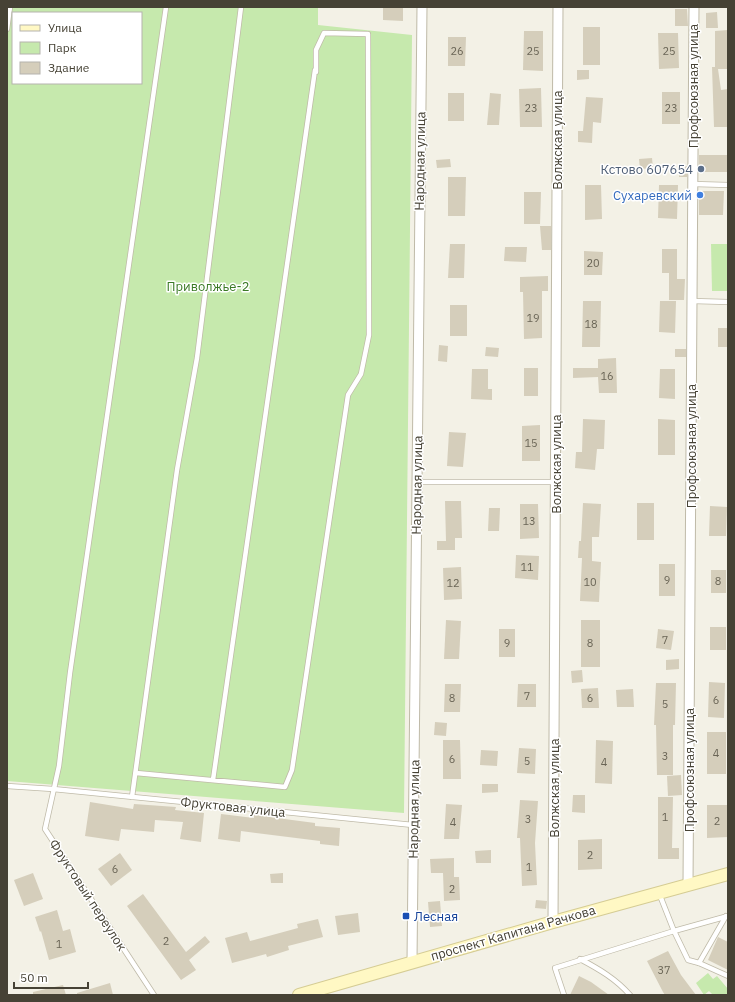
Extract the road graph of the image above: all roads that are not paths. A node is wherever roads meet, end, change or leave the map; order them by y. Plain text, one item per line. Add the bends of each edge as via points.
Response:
1 (10, 7) edge
2 (166, 7) edge
3 (242, 7) edge
4 (422, 7) edge
5 (558, 7) edge
6 (694, 7) edge
7 (7, 29) edge
8 (693, 184) junction
9 (728, 185) edge
10 (692, 301) junction
11 (728, 302) edge
12 (417, 482) junction
13 (555, 482) junction
14 (136, 773) junction
15 (213, 780) junction
16 (7, 786) edge
17 (53, 789) junction
18 (132, 797) junction
19 (414, 825) junction
20 (728, 874) edge
21 (688, 885) junction
22 (658, 893) junction
23 (727, 916) edge
24 (553, 922) junction
25 (728, 922) edge
26 (674, 931) junction
27 (580, 959) junction
28 (412, 962) junction
29 (699, 962) junction
30 (728, 976) edge
31 (154, 995) edge
32 (299, 995) edge
33 (564, 995) edge
34 (630, 995) edge

1 - 7 lane
2 - 17 lane, Фруктовый переулок via 59,766
3 - 14 lane via 197,358 177,470
4 - 12 street, Народная улица
5 - 13 street, Волжская улица
6 - 8 street, Профсоюзная улица
8 - 9 lane
8 - 10 street, Профсоюзная улица
10 - 11 lane
10 - 21 street, Профсоюзная улица
12 - 13 lane
12 - 19 street, Народная улица
13 - 24 street, Волжская улица
14 - 15 lane
14 - 18 lane
15 - 15 lane via 285,787 292,770 348,395 361,374 369,335 368,34 324,33 316,50 316,72 315,70
16 - 17 lane, Фруктовая улица
17 - 18 lane, Фруктовая улица
17 - 31 lane, Фруктовый переулок via 45,829
18 - 19 lane, Фруктовая улица
19 - 28 street, Народная улица
20 - 21 street, проспект Капитана Рачкова
21 - 22 street, проспект Капитана Рачкова
22 - 24 street, проспект Капитана Рачкова
22 - 26 lane
23 - 25 lane
23 - 26 lane
23 - 29 lane
24 - 28 street, проспект Капитана Рачкова
26 - 27 lane
26 - 29 lane via 688,960
27 - 33 lane via 555,968
27 - 34 lane via 602,970
28 - 32 street, проспект Капитана Рачкова
29 - 30 lane

